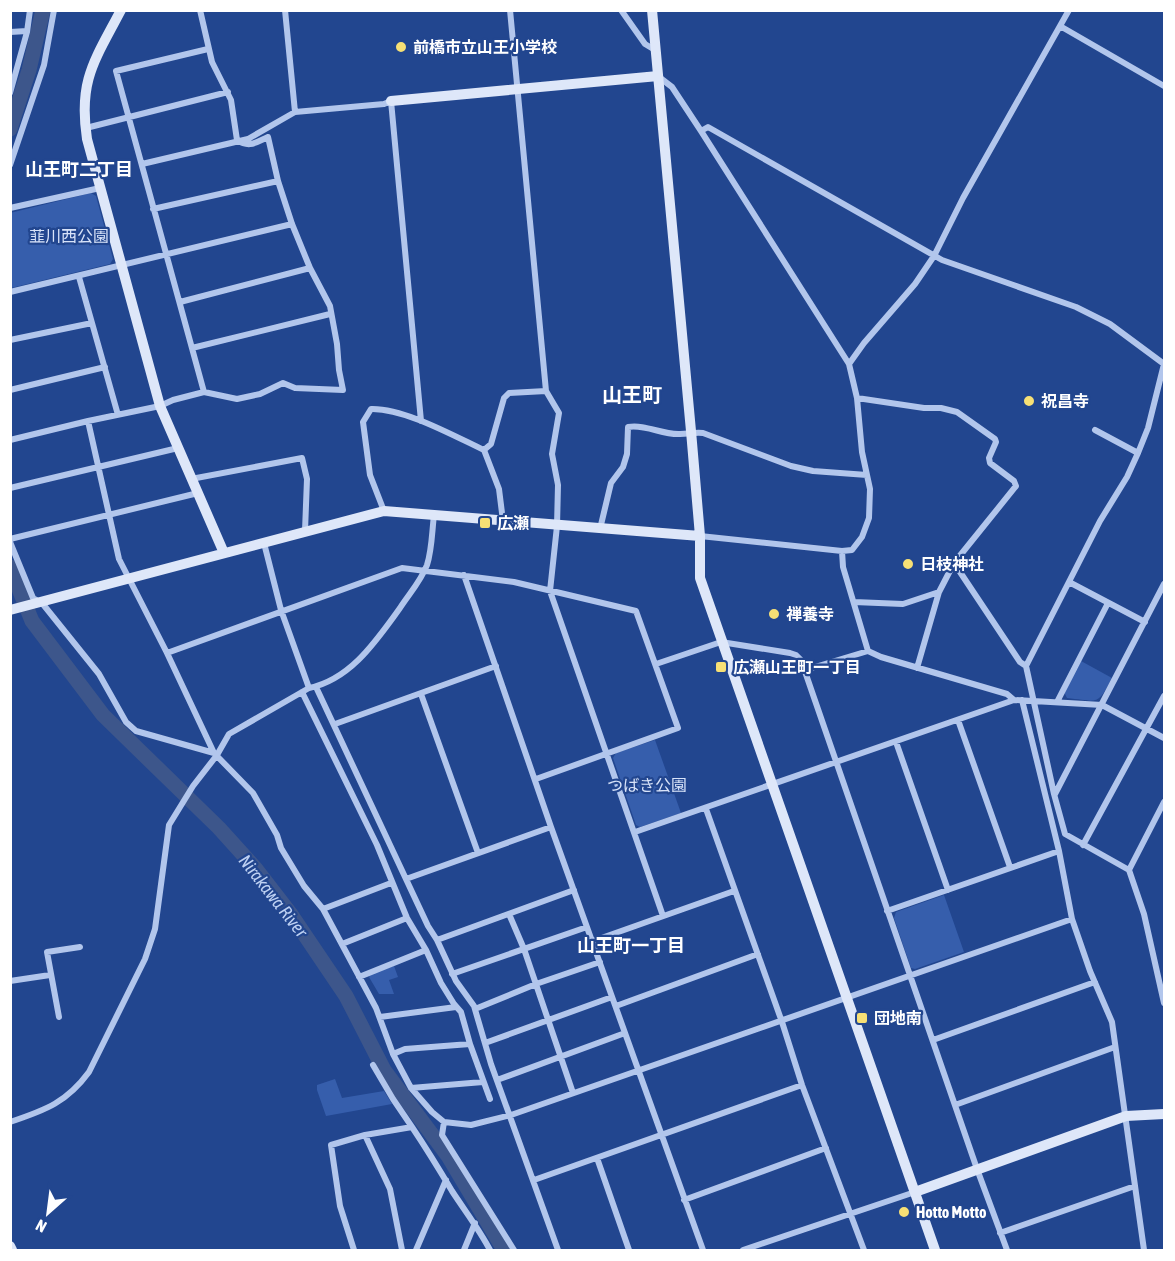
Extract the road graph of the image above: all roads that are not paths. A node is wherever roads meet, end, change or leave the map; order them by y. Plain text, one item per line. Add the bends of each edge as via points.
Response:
1 (30, 10) edge
2 (54, 10) edge
3 (121, 10) edge
4 (200, 10) edge
5 (285, 10) edge
6 (510, 10) edge
7 (621, 10) edge
8 (652, 10) edge
9 (1069, 10) edge
10 (1060, 26) junction
11 (27, 31) junction
12 (10, 32) edge
13 (208, 49) junction
14 (655, 50) junction
15 (658, 76) junction
16 (13, 80) edge
17 (1164, 86) edge
18 (518, 89) junction
19 (228, 92) junction
20 (10, 93) edge
21 (391, 101) junction
22 (295, 112) junction
23 (129, 118) junction
24 (86, 128) junction
25 (701, 131) junction
26 (237, 140) junction
27 (142, 164) junction
28 (10, 165) edge
29 (278, 181) junction
30 (100, 188) junction
31 (10, 208) edge
32 (153, 209) junction
33 (292, 224) junction
34 (167, 256) junction
35 (934, 256) junction
36 (122, 266) junction
37 (310, 268) junction
38 (80, 277) junction
39 (10, 292) edge
40 (180, 302) junction
41 (330, 314) junction
42 (92, 322) junction
43 (10, 340) edge
44 (192, 348) junction
45 (849, 364) junction
46 (1164, 364) edge
47 (105, 367) junction
48 (10, 390) edge
49 (546, 391) junction
50 (204, 392) junction
51 (857, 398) junction
52 (160, 406) junction
53 (118, 415) junction
54 (88, 421) junction
55 (421, 422) junction
56 (1095, 430) dead end
57 (692, 431) junction
58 (10, 440) edge
59 (178, 448) junction
60 (484, 450) junction
61 (1138, 453) junction
62 (99, 467) junction
63 (867, 475) junction
64 (192, 479) junction
65 (10, 488) edge
66 (198, 493) junction
67 (384, 511) junction
68 (109, 514) junction
69 (434, 515) junction
70 (503, 521) junction
71 (557, 526) junction
72 (600, 529) junction
73 (305, 531) junction
74 (700, 536) junction
75 (10, 540) edge
76 (264, 543) junction
77 (842, 551) junction
78 (224, 553) junction
79 (954, 563) junction
80 (424, 570) junction
81 (464, 575) junction
82 (129, 579) junction
83 (1069, 582) junction
84 (1164, 584) edge
85 (550, 591) junction
86 (939, 592) junction
87 (854, 602) junction
88 (1108, 603) junction
89 (37, 604) junction
90 (13, 608) edge
91 (281, 610) junction
92 (1145, 622) junction
93 (721, 642) junction
94 (868, 651) junction
95 (167, 652) junction
96 (656, 664) junction
97 (496, 666) junction
98 (1026, 666) junction
99 (917, 668) junction
100 (805, 670) junction
101 (313, 688) junction
102 (302, 692) junction
103 (421, 694) junction
104 (1164, 696) edge
105 (1023, 699) junction
106 (1014, 700) junction
107 (1034, 700) junction
108 (1057, 702) junction
109 (1102, 705) junction
110 (958, 720) junction
111 (335, 724) junction
112 (1147, 729) junction
113 (1164, 738) edge
114 (896, 742) junction
115 (607, 752) junction
116 (215, 754) junction
117 (836, 763) junction
118 (536, 779) junction
119 (771, 784) junction
120 (1054, 794) junction
121 (1164, 802) edge
122 (706, 809) junction
123 (551, 827) junction
124 (635, 832) junction
125 (1083, 845) junction
126 (1059, 851) junction
127 (478, 853) junction
128 (1010, 867) junction
129 (1128, 870) junction
130 (406, 879) junction
131 (392, 884) junction
132 (574, 890) junction
133 (948, 890) junction
134 (734, 891) junction
135 (323, 909) junction
136 (887, 911) junction
137 (509, 914) junction
138 (663, 916) junction
139 (407, 918) junction
140 (1072, 919) junction
141 (587, 927) junction
142 (437, 940) junction
143 (593, 941) junction
144 (342, 944) junction
145 (80, 947) dead end
146 (524, 949) junction
147 (426, 950) junction
148 (758, 954) junction
149 (600, 962) junction
150 (1164, 966) edge
151 (1157, 968) junction
152 (452, 974) junction
153 (50, 975) junction
154 (360, 976) junction
155 (910, 976) junction
156 (10, 981) edge
157 (1095, 982) junction
158 (536, 984) junction
159 (612, 997) junction
160 (847, 999) junction
161 (1164, 1003) edge
162 (616, 1006) junction
163 (456, 1007) junction
164 (475, 1009) junction
165 (59, 1017) dead end
166 (380, 1017) junction
167 (549, 1021) junction
168 (782, 1022) junction
169 (625, 1033) junction
170 (933, 1040) junction
171 (485, 1043) junction
172 (470, 1044) junction
173 (1115, 1047) junction
174 (393, 1054) junction
175 (561, 1056) junction
176 (374, 1065) dead end
177 (638, 1071) junction
178 (497, 1080) junction
179 (483, 1082) junction
180 (802, 1085) junction
181 (411, 1088) junction
182 (573, 1093) junction
183 (490, 1099) dead end
184 (955, 1105) junction
185 (1164, 1114) edge
186 (511, 1115) junction
187 (1126, 1116) junction
188 (10, 1122) edge
189 (444, 1122) junction
190 (412, 1126) junction
191 (365, 1135) junction
192 (661, 1136) junction
193 (826, 1148) junction
194 (597, 1158) junction
195 (977, 1169) junction
196 (446, 1180) junction
197 (534, 1180) junction
198 (1135, 1186) junction
199 (915, 1192) junction
200 (684, 1200) junction
201 (851, 1214) junction
202 (475, 1223) junction
203 (1000, 1233) junction
204 (10, 1246) edge
205 (12, 1251) edge
206 (354, 1251) edge
207 (402, 1251) edge
208 (416, 1251) edge
209 (464, 1251) edge
210 (490, 1251) edge
211 (514, 1251) edge
212 (558, 1251) edge
213 (629, 1251) edge
214 (703, 1251) edge
215 (742, 1251) edge
216 (864, 1251) edge
217 (935, 1251) edge
218 (1007, 1251) edge
219 (1144, 1251) edge

1 - 11 street
2 - 28 street via 44,65
3 - 24 street via 87,78
4 - 13 street
5 - 22 street
6 - 18 street
7 - 14 street via 641,40
8 - 14 street
9 - 10 street
10 - 17 street
10 - 35 street
11 - 12 street
11 - 16 street
13 - 19 street
13 - 23 street via 116,71
14 - 15 street
15 - 18 street
15 - 25 street via 672,87
15 - 57 street
16 - 20 street
18 - 21 street
18 - 49 street
19 - 23 street
19 - 26 street
21 - 22 street
21 - 55 street
22 - 26 street via 248,139
23 - 24 street
23 - 27 street
24 - 30 street
25 - 35 street via 708,127
25 - 45 street
26 - 27 street
26 - 29 street via 249,146 268,137
27 - 32 street
29 - 32 street
29 - 33 street
30 - 31 street
30 - 36 street
32 - 34 street
33 - 34 street
33 - 37 street
34 - 36 street
34 - 40 street
35 - 45 street
35 - 46 street via 1076,307 1110,324
36 - 38 street
36 - 52 street
37 - 40 street
37 - 41 street via 330,306
38 - 39 street
38 - 42 street
40 - 44 street
41 - 44 street
41 - 50 street via 344,390 295,388 283,383 237,399
42 - 43 street
42 - 47 street
44 - 50 street
45 - 51 street
46 - 61 street
47 - 48 street
47 - 53 street
49 - 60 street via 509,393 504,398 491,444
49 - 71 street via 559,413 552,454 558,485
50 - 52 street
51 - 63 street
51 - 79 street via 957,412 995,439 990,463 1016,486
52 - 53 street
52 - 59 street
53 - 54 street
54 - 58 street
54 - 62 street
55 - 60 street
55 - 67 street via 371,408 363,422 370,476
56 - 61 street
57 - 63 street via 791,466
57 - 72 street via 679,434 628,428 627,454 623,468 611,483
57 - 74 street
59 - 62 street
59 - 64 street
60 - 70 street via 499,489
61 - 83 street
62 - 65 street
62 - 68 street
63 - 77 street via 869,518 852,550
64 - 66 street
64 - 73 street via 302,458 307,479
66 - 68 street
66 - 78 street
67 - 69 street
67 - 73 street
68 - 75 street
68 - 82 street via 119,559
69 - 70 street
69 - 80 street
70 - 71 street
71 - 72 street
71 - 85 street
72 - 74 street
73 - 76 street
74 - 77 street
74 - 93 street via 700,579
75 - 89 street
76 - 78 street
76 - 91 street
77 - 87 street
78 - 82 street
79 - 86 street
79 - 98 street
80 - 81 street
80 - 91 street via 402,568
80 - 101 street via 364,656
81 - 85 street
81 - 97 street
82 - 89 street
82 - 95 street
83 - 88 street
83 - 98 street
84 - 92 street
85 - 96 street via 636,611
85 - 115 street
86 - 87 street via 903,604
86 - 99 street
87 - 94 street
88 - 92 street
88 - 108 street
89 - 90 street
89 - 116 street via 99,674 126,722 136,731
91 - 95 street
91 - 101 street
92 - 109 street
93 - 96 street
93 - 100 street via 796,655
93 - 119 street
94 - 99 street
94 - 100 street
95 - 116 street
96 - 115 street via 678,728
97 - 103 street
97 - 118 street
98 - 107 street
99 - 106 street via 1007,694
100 - 117 street
101 - 102 street
101 - 111 street
102 - 116 street via 229,734
102 - 131 street
103 - 111 street
103 - 127 street
104 - 112 street
105 - 106 street
105 - 107 street
105 - 126 street
106 - 110 street
107 - 108 street
107 - 120 street
108 - 109 street
109 - 112 street
109 - 120 street
110 - 114 street
110 - 128 street
111 - 130 street
112 - 113 street
112 - 125 street
114 - 117 street
114 - 133 street
115 - 118 street
115 - 124 street
116 - 135 street via 253,793 281,848
116 - 188 street via 170,825 155,929 145,959 89,1072 63,1100
117 - 119 street
117 - 136 street
118 - 123 street
119 - 122 street
119 - 160 street
120 - 125 street via 1066,837
121 - 129 street
122 - 124 street
122 - 134 street
123 - 127 street
123 - 132 street
124 - 138 street
125 - 129 street
126 - 128 street
126 - 140 street
127 - 130 street
128 - 133 street
129 - 151 street
130 - 142 street
131 - 135 street
131 - 139 street
132 - 137 street
132 - 141 street
133 - 136 street
134 - 138 street
134 - 148 street
135 - 144 street
136 - 155 street
137 - 142 street
137 - 146 street
138 - 143 street
139 - 144 street
139 - 147 street
140 - 155 street
140 - 157 street
141 - 143 street
141 - 146 street
142 - 152 street
143 - 149 street
144 - 154 street
145 - 153 street via 47,952
146 - 152 street
146 - 158 street
147 - 154 street
147 - 163 street
148 - 162 street
148 - 168 street
149 - 158 street
149 - 159 street
150 - 151 street
151 - 161 street
152 - 164 street
153 - 156 street
153 - 165 street
154 - 166 street
155 - 160 street
155 - 170 street
157 - 170 street
157 - 173 street via 1112,1022
158 - 164 street
158 - 167 street
159 - 162 street
159 - 167 street
160 - 168 street
160 - 199 street
162 - 169 street
163 - 166 street
163 - 172 street
164 - 171 street
166 - 174 street
167 - 171 street
167 - 175 street
168 - 177 street
168 - 180 street
169 - 175 street
169 - 177 street
170 - 184 street
171 - 178 street
172 - 174 street via 405,1049
172 - 179 street
173 - 184 street
173 - 187 street
174 - 181 street
175 - 178 street
175 - 182 street
176 - 190 street
177 - 182 street
177 - 192 street
178 - 186 street
179 - 181 street
179 - 183 street
180 - 192 street
180 - 193 street
181 - 189 street
182 - 186 street
184 - 195 street
185 - 187 street
186 - 189 street via 471,1125
186 - 197 street
187 - 195 street
187 - 198 street
189 - 211 street via 442,1135
190 - 191 street
190 - 196 street
191 - 206 street via 331,1145 340,1206
191 - 207 street via 390,1189
192 - 194 street
192 - 200 street
193 - 200 street
193 - 201 street
194 - 197 street
194 - 213 street
195 - 199 street
195 - 203 street
196 - 202 street
196 - 208 street
197 - 212 street
198 - 203 street
198 - 219 street
199 - 201 street
199 - 217 street
200 - 214 street
201 - 215 street
201 - 216 street
202 - 209 street
202 - 210 street
203 - 218 street
204 - 205 street

